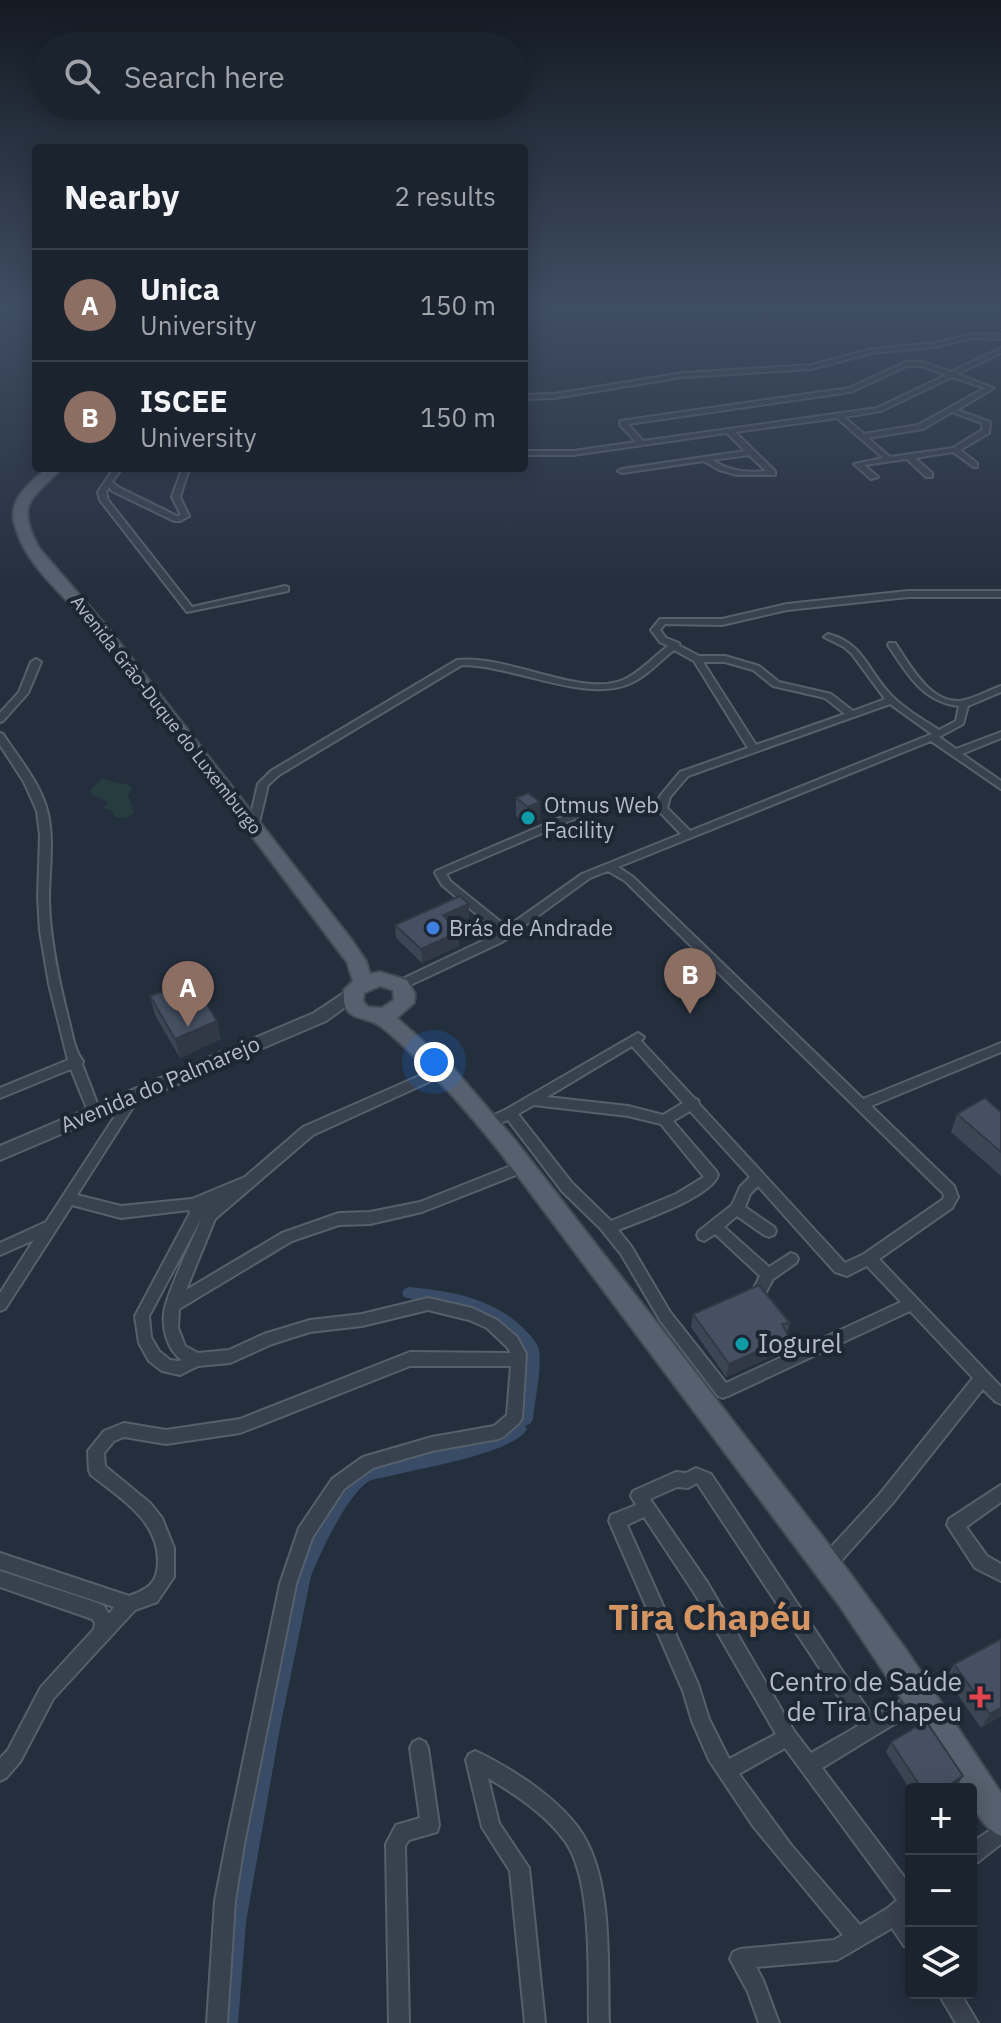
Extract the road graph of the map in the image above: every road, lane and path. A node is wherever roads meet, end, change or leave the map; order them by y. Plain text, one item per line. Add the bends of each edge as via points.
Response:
1 (781, 399) edge
2 (901, 399) edge
3 (973, 399) edge
4 (747, 404) junction
5 (954, 411) junction
6 (838, 415) junction
7 (769, 425) junction
8 (728, 430) junction
9 (861, 437) junction
10 (640, 442) junction
11 (955, 450) junction
12 (752, 452) junction
13 (528, 453) edge
14 (908, 456) junction
15 (706, 459) junction
16 (888, 459) junction
17 (974, 465) dead end
18 (622, 471) dead end
19 (51, 472) edge
20 (115, 472) edge
21 (185, 472) edge
22 (929, 475) dead end
23 (874, 477) dead end
24 (108, 482) junction
25 (285, 589) dead end
26 (1001, 594) edge
27 (828, 637) dead end
28 (676, 645) junction
29 (892, 645) dead end
30 (697, 659) junction
31 (36, 662) dead end
32 (1001, 689) edge
33 (892, 700) junction
34 (964, 704) junction
35 (851, 714) junction
36 (0, 719) edge
37 (1001, 735) edge
38 (0, 736) edge
39 (935, 736) junction
40 (754, 749) junction
41 (955, 753) junction
42 (1000, 784) edge
43 (573, 816) dead end
44 (253, 827) junction
45 (689, 836) junction
46 (611, 868) junction
47 (505, 932) junction
48 (365, 985) junction
49 (402, 994) junction
50 (372, 1014) junction
51 (320, 1017) junction
52 (409, 1036) junction
53 (1001, 1047) edge
54 (77, 1061) junction
55 (442, 1071) junction
56 (0, 1093) edge
57 (136, 1093) junction
58 (532, 1100) junction
59 (693, 1103) junction
60 (861, 1105) junction
61 (94, 1111) junction
62 (510, 1113) junction
63 (665, 1120) junction
64 (486, 1124) junction
65 (0, 1153) edge
66 (521, 1167) junction
67 (758, 1177) junction
68 (252, 1180) junction
69 (70, 1199) junction
70 (194, 1204) junction
71 (737, 1209) junction
72 (209, 1216) junction
73 (53, 1225) junction
74 (608, 1228) junction
75 (769, 1231) dead end
76 (721, 1232) dead end
77 (704, 1235) dead end
78 (0, 1249) edge
79 (869, 1258) junction
80 (791, 1259) dead end
81 (768, 1275) junction
82 (760, 1290) edge
83 (911, 1304) junction
84 (0, 1305) edge
85 (172, 1307) junction
86 (196, 1360) junction
87 (519, 1360) junction
88 (982, 1378) junction
89 (1001, 1397) edge
90 (1001, 1493) edge
91 (645, 1509) junction
92 (0, 1561) edge
93 (827, 1564) junction
94 (1001, 1573) edge
95 (0, 1579) edge
96 (129, 1604) junction
97 (102, 1634) junction
98 (921, 1698) junction
99 (869, 1727) junction
100 (788, 1737) junction
101 (419, 1748) dead end
102 (809, 1765) junction
103 (727, 1770) junction
104 (0, 1772) edge
105 (1001, 1820) edge
106 (1001, 1832) edge
107 (977, 1850) edge
108 (905, 1905) edge
109 (856, 1936) junction
110 (952, 1999) edge
111 (217, 2023) edge
112 (399, 2023) edge
113 (535, 2023) edge
114 (599, 2023) edge
115 (769, 2023) edge
116 (968, 2023) edge

1 - 4 street
2 - 6 street via 879,410
3 - 5 street
4 - 7 street
4 - 10 street via 623,423
5 - 9 street via 910,430
5 - 11 street via 986,422 987,427
6 - 7 street
6 - 9 street
7 - 8 street
8 - 10 street
8 - 12 street
9 - 16 street
10 - 13 street via 573,453
11 - 14 street
11 - 17 street
12 - 15 street
12 - 15 street via 772,473 737,474
14 - 16 street
14 - 22 street
15 - 18 street
16 - 23 street via 858,464
19 - 44 main road, Avenida Grão-Duque do Luxemburgo via 20,507 20,522 34,551
20 - 24 street
21 - 24 street via 176,497 186,513 183,518 169,517
24 - 25 street via 104,500 190,610
26 - 28 street via 908,594 787,607 722,622 663,621 655,630
27 - 33 street via 839,638 852,650
28 - 30 street
28 - 44 street via 628,682 614,686 585,685 479,660 460,662 275,773 263,784
29 - 34 street via 913,680 951,704
30 - 35 street via 725,659 756,668 776,684 828,696
30 - 40 street
31 - 36 street via 23,693
32 - 34 street
33 - 35 street
33 - 39 street
34 - 39 street via 960,722
35 - 40 street
37 - 41 street
38 - 54 street via 43,814 48,940
39 - 41 street
39 - 45 street
40 - 45 street via 675,781 662,809
41 - 42 street
43 - 47 street via 440,873
44 - 48 main road, Avenida Grão-Duque do Luxemburgo via 356,961
45 - 46 street
46 - 47 street via 586,876
46 - 60 street via 629,879
47 - 49 street
48 - 49 main road
48 - 50 main road, Avenida Grão-Duque do Luxemburgo via 353,1003
48 - 51 street, Avenida do Palmarejo
49 - 50 main road via 396,1012
49 - 52 main road
50 - 51 street, Avenida do Palmarejo
50 - 52 main road
51 - 57 street, Avenida do Palmarejo
52 - 55 main road
53 - 60 street
54 - 56 street
54 - 61 street
55 - 64 main road
55 - 68 street via 308,1131
57 - 61 street, Avenida do Palmarejo
57 - 69 street
58 - 59 street via 635,1038
58 - 62 street
58 - 63 street
59 - 63 street
59 - 67 street
60 - 79 street via 951,1197
61 - 65 street, Avenida do Palmarejo
62 - 64 street
62 - 74 street via 567,1187
63 - 74 street via 710,1180
64 - 66 main road
66 - 85 street via 422,1207 308,1228
66 - 93 main road
67 - 71 street
67 - 79 street via 840,1268 847,1270
68 - 70 street
68 - 72 street
69 - 70 street via 112,1212
69 - 73 street
70 - 72 street
70 - 86 street via 197,1213 145,1309 142,1325 160,1361 180,1368
71 - 75 street
71 - 77 street
72 - 85 street
73 - 78 street
73 - 84 street
74 - 83 street via 665,1316 723,1391
76 - 81 street
79 - 83 street
80 - 81 street
81 - 82 street
83 - 88 street
85 - 86 street via 171,1328 179,1350
86 - 87 street via 230,1356 310,1326 428,1304 484,1319 512,1342
87 - 96 street via 410,1359 240,1426 166,1437 131,1430 109,1436 96,1451 97,1470 150,1515 166,1548 163,1584 151,1596
87 - 111 street via 510,1424 498,1432 369,1462 338,1484 305,1534 288,1584 235,1844 225,1901
88 - 89 street
88 - 93 street
90 - 94 street via 955,1525 981,1562
91 - 99 street via 639,1496 676,1479 705,1479
91 - 100 street via 667,1532
91 - 103 street via 617,1521 692,1690 695,1712
92 - 96 street
93 - 98 main road
95 - 97 street via 98,1612 104,1622
96 - 97 street
97 - 104 street via 47,1693
98 - 99 street
98 - 105 main road
99 - 102 street
100 - 102 street
100 - 103 street
101 - 112 street via 430,1825 403,1832 395,1844
102 - 108 street
103 - 109 street
106 - 107 street
108 - 109 street
109 - 115 street via 837,1950 740,1959
110 - 116 street
113 - 114 street via 519,1868 491,1827 475,1760 523,1787 574,1837 593,1897

